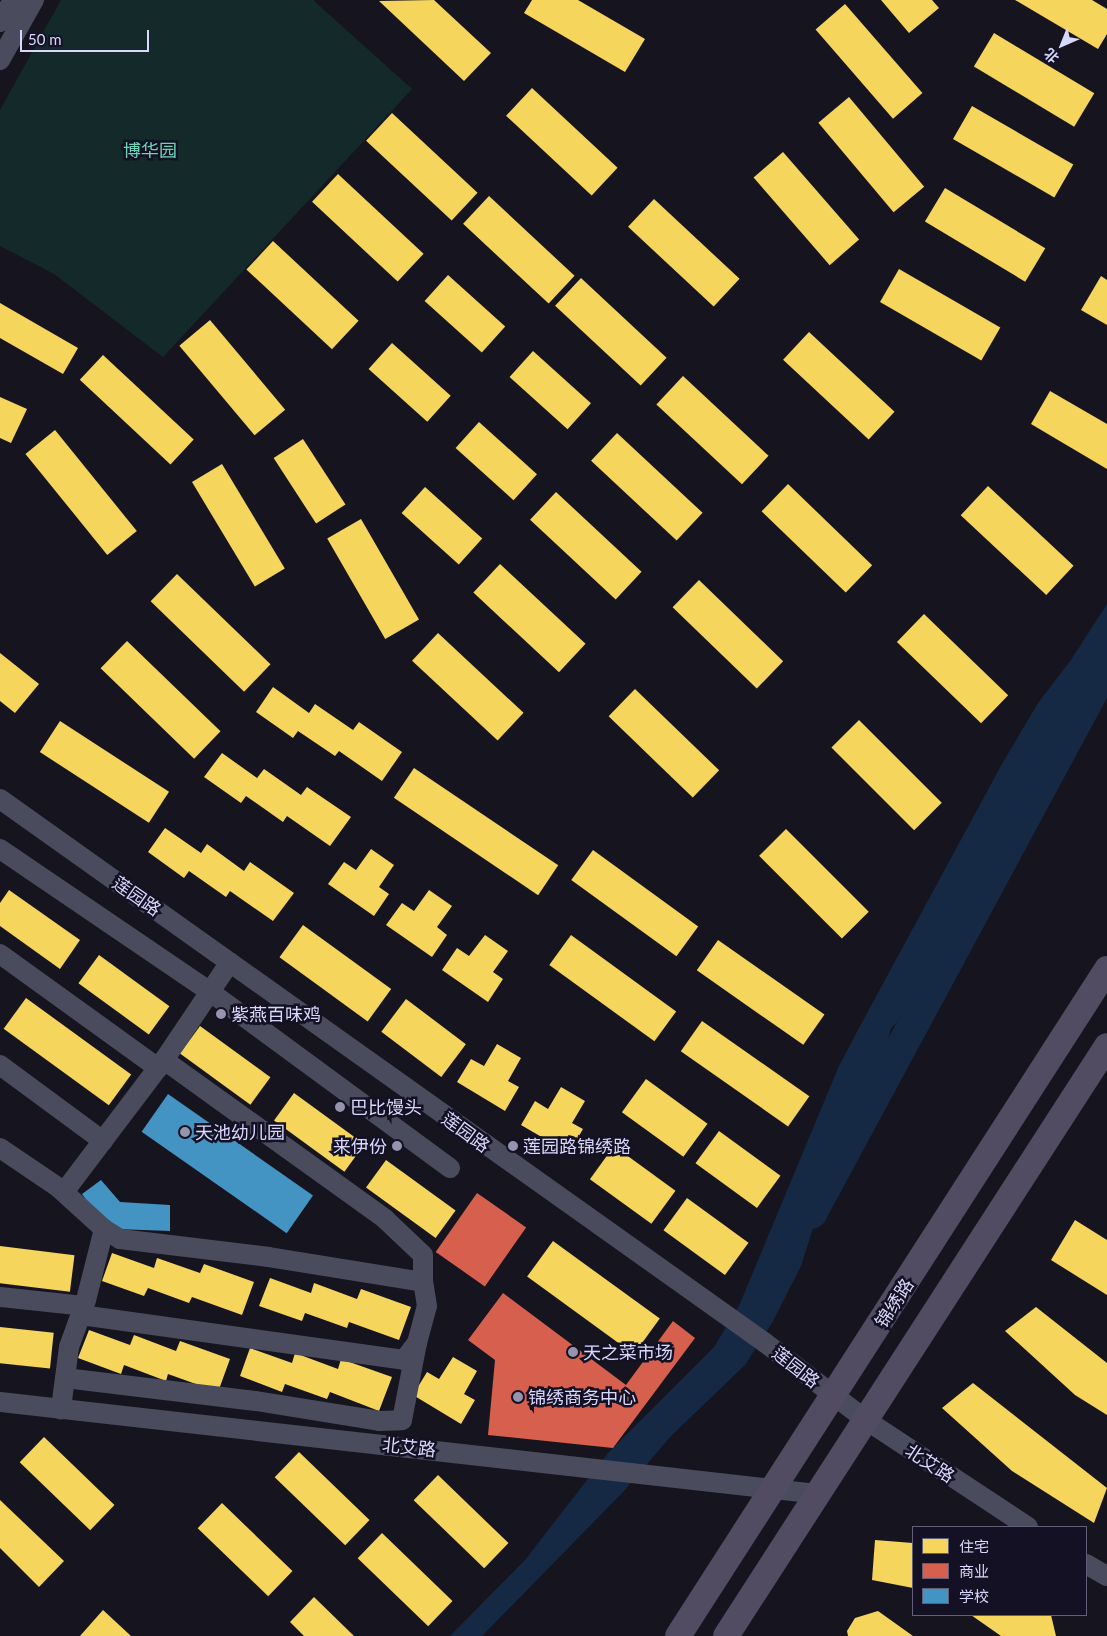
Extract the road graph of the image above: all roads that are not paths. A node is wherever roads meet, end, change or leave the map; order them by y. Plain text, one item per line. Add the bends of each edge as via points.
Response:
1 (13, 0) edge
2 (34, 0) edge
3 (0, 22) edge
4 (0, 60) edge
5 (0, 799) edge
6 (0, 849) edge
7 (0, 954) edge
8 (230, 962) junction
9 (1107, 969) edge
10 (209, 991) junction
11 (1107, 1046) edge
12 (161, 1064) junction
13 (0, 1065) edge
14 (103, 1141) junction
15 (0, 1148) edge
16 (450, 1168) dead end
17 (64, 1192) junction
18 (104, 1229) junction
19 (423, 1282) junction
20 (0, 1297) edge
21 (82, 1311) junction
22 (417, 1343) junction
23 (65, 1378) junction
24 (834, 1397) junction
25 (0, 1402) edge
26 (61, 1409) junction
27 (866, 1420) junction
28 (775, 1488) junction
29 (817, 1494) junction
30 (1026, 1526) edge
31 (1087, 1565) edge
32 (1107, 1576) edge
33 (678, 1636) edge
34 (726, 1636) edge

1 - 3 street
2 - 4 street
5 - 8 street, 莲园路
6 - 10 street
7 - 12 street
8 - 10 street
8 - 24 street, 莲园路 via 764,1342
9 - 24 main road, 锦绣路
10 - 12 street
10 - 16 street
11 - 27 main road
12 - 14 street
12 - 19 street via 385,1220 423,1255
13 - 14 street
14 - 17 street
15 - 17 street
17 - 18 street
18 - 19 street via 120,1239 269,1257
18 - 21 street
19 - 22 street via 427,1306
20 - 21 street
21 - 22 street via 404,1360
21 - 23 street via 69,1347
22 - 23 street via 402,1420 379,1421 256,1401
23 - 26 street
24 - 27 street, 北艾路
24 - 28 main road, 锦绣路
25 - 26 street, 北艾路
26 - 28 street, 北艾路
27 - 29 main road
27 - 30 street, 北艾路
28 - 29 street, 北艾路
28 - 33 main road, 锦绣路
29 - 34 main road
31 - 32 street

